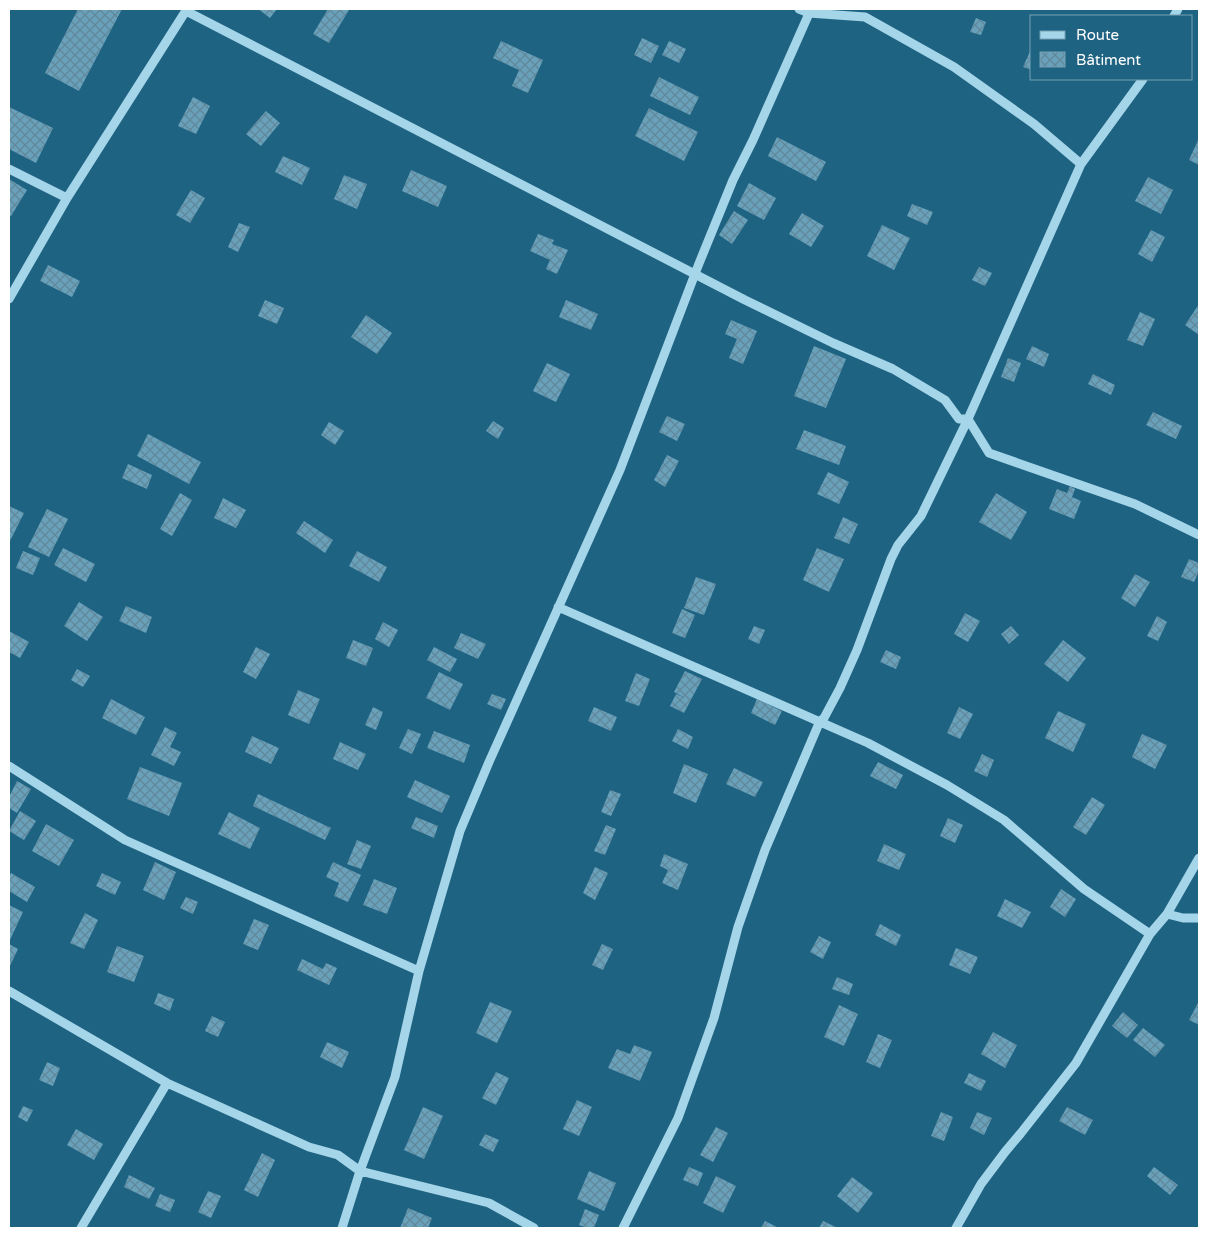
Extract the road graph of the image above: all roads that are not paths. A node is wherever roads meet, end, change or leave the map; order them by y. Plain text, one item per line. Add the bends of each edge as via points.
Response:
1 (799, 9) edge
2 (187, 10) edge
3 (810, 11) edge
4 (1142, 80) edge
5 (1081, 164) junction
6 (9, 169) edge
7 (67, 198) junction
8 (695, 273) junction
9 (9, 300) edge
10 (968, 419) junction
11 (1199, 535) edge
12 (558, 607) junction
13 (820, 721) junction
14 (9, 766) edge
15 (1199, 858) edge
16 (1167, 914) junction
17 (1199, 918) edge
18 (1150, 934) junction
19 (419, 971) junction
20 (9, 991) edge
21 (167, 1083) junction
22 (360, 1171) junction
23 (80, 1228) edge
24 (342, 1228) edge
25 (534, 1228) edge
26 (623, 1228) edge
27 (956, 1228) edge

1 - 3 street
2 - 7 street
2 - 8 street
3 - 5 street via 865,17 954,67 1034,124
3 - 8 street via 733,180
4 - 5 street
5 - 10 street
6 - 7 street
7 - 9 street
8 - 10 street via 833,343 893,369 945,400 959,420
8 - 12 street via 620,470
10 - 11 street via 990,453 1128,502
10 - 13 street via 921,516 891,558 840,688
12 - 13 street
12 - 19 street via 460,831
13 - 18 street via 868,743 1004,820 1084,889
13 - 26 street via 765,850 738,927 714,1018 678,1118
14 - 19 street via 125,840
15 - 16 street
16 - 17 street
16 - 18 street
18 - 27 street via 1076,1063 987,1176
19 - 22 street via 395,1077
20 - 21 street
21 - 22 street via 301,1144 338,1155
21 - 23 street
22 - 24 street
22 - 25 street via 489,1203

